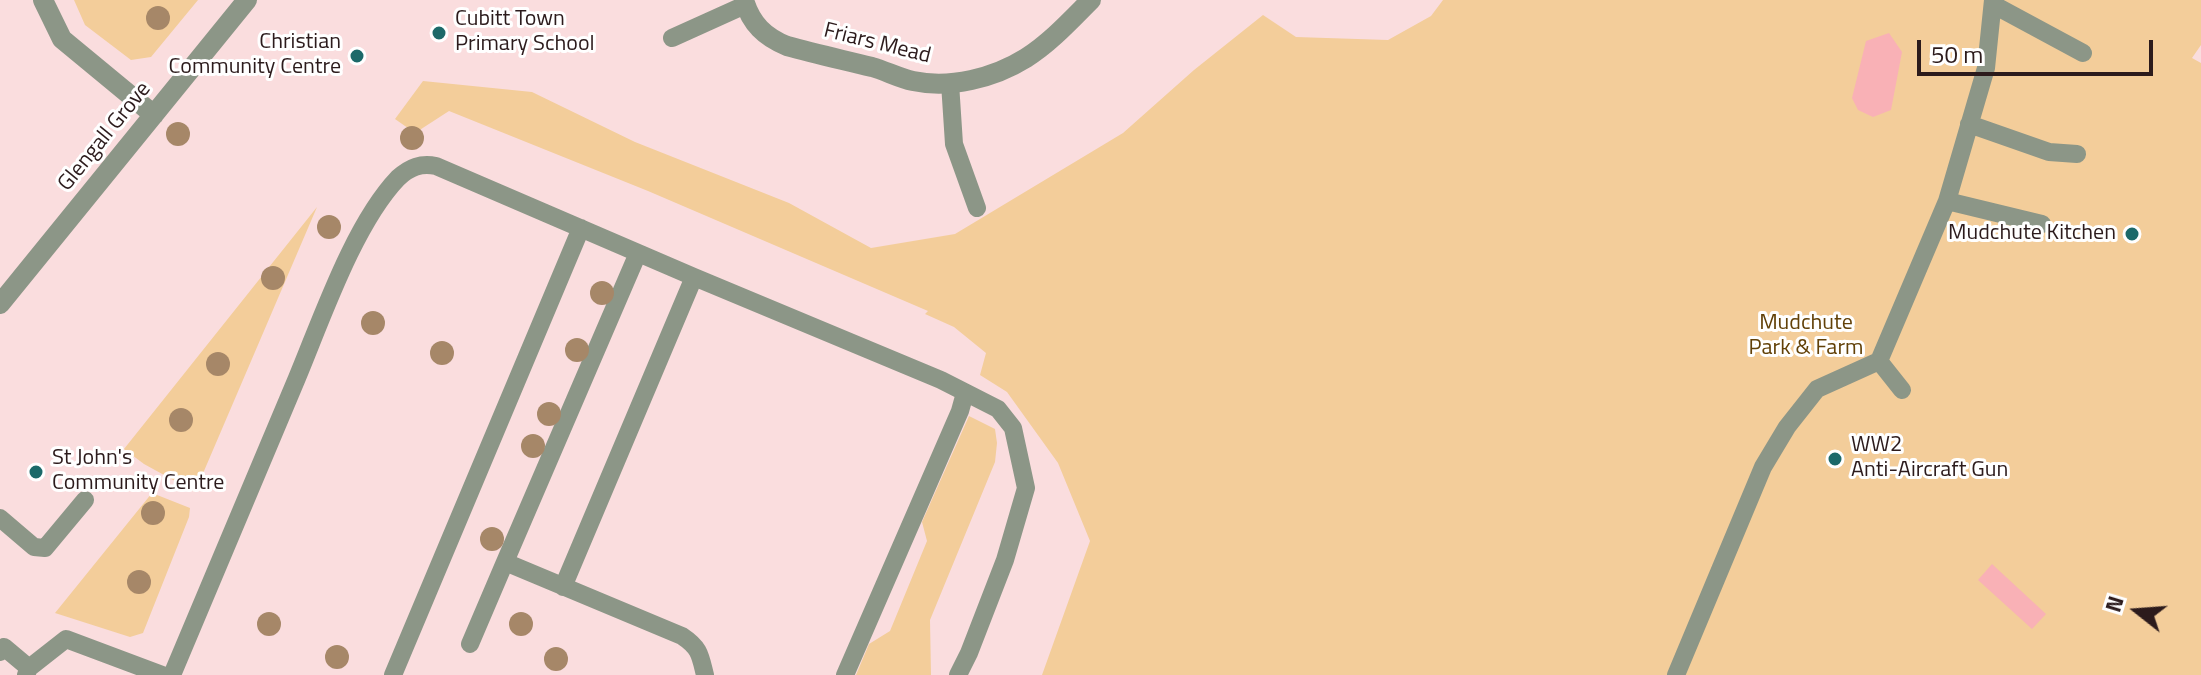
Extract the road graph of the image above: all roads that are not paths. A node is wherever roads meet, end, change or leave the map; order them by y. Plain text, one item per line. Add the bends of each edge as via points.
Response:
1 (43, 0) edge
2 (247, 0) edge
3 (1091, 0) edge
4 (745, 2) edge
5 (1993, 3) edge
6 (672, 38) dead end
7 (2083, 53) dead end
8 (950, 83) junction
9 (154, 115) junction
10 (1969, 124) junction
11 (2077, 154) dead end
12 (1947, 201) junction
13 (977, 208) dead end
14 (2042, 224) dead end
15 (581, 228) junction
16 (638, 253) junction
17 (694, 277) junction
18 (0, 304) edge
19 (1879, 361) junction
20 (1902, 390) dead end
21 (965, 393) junction
22 (85, 500) dead end
23 (0, 518) edge
24 (505, 562) junction
25 (563, 587) junction
26 (470, 644) dead end
27 (0, 652) edge
28 (28, 671) edge
29 (162, 675) edge
30 (172, 675) edge
31 (393, 675) edge
32 (705, 675) edge
33 (845, 675) edge
34 (958, 675) edge
35 (1676, 675) edge

1 - 9 street via 62,39
2 - 9 street, Glengall Grove
3 - 8 street, Friars Mead via 1026,58 979,78
4 - 6 lane
4 - 8 street, Friars Mead via 762,33 787,46 911,80
5 - 7 lane
5 - 10 lane via 1986,68
8 - 13 lane via 954,144
9 - 18 street, Glengall Grove
10 - 11 lane via 2049,152
10 - 12 lane
12 - 14 lane
12 - 19 lane
15 - 16 lane
15 - 30 lane via 436,166 416,166 395,181 343,270
15 - 31 lane
16 - 17 lane
16 - 24 lane
17 - 21 lane
17 - 25 lane
19 - 20 lane
19 - 35 lane via 1817,389 1787,427 1763,467
21 - 33 lane
21 - 34 lane via 998,409 1013,428 1026,488 1005,560
22 - 23 lane via 45,548 34,547
24 - 25 lane
24 - 26 lane
25 - 32 lane via 682,636 701,655
27 - 28 lane via 4,647
28 - 29 lane via 66,639

